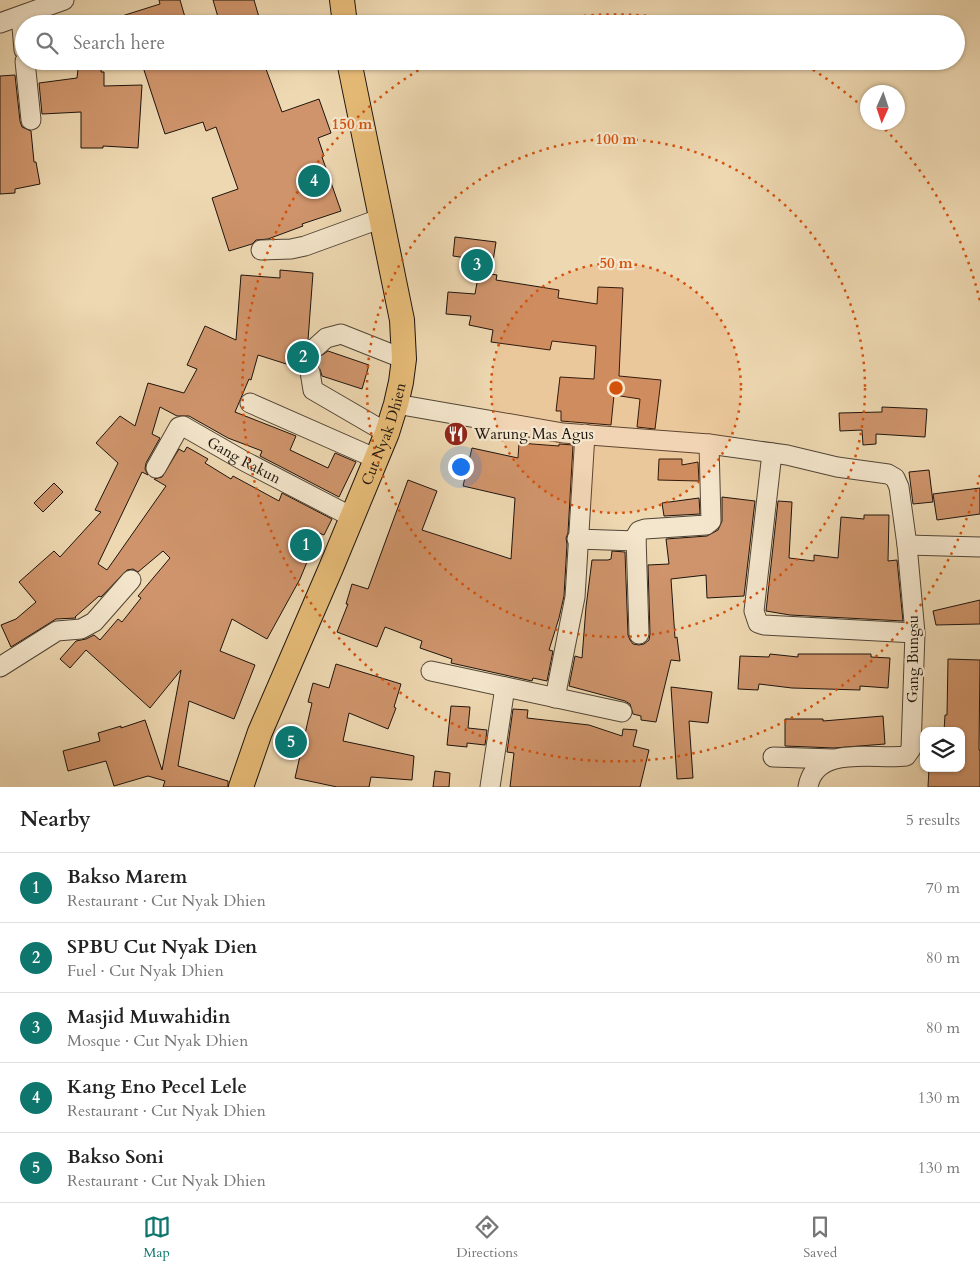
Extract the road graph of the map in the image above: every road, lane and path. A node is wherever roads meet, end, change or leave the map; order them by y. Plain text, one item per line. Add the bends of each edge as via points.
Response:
1 (64, 0) edge
2 (342, 0) edge
3 (24, 15) edge
4 (344, 15) edge
5 (15, 18) edge
6 (0, 23) edge
7 (26, 70) edge
8 (351, 70) edge
9 (31, 120) dead end
10 (382, 218) junction
11 (261, 250) dead end
12 (316, 347) dead end
13 (404, 359) junction
14 (310, 372) tunnel mouth
15 (250, 403) dead end
16 (396, 404) junction
17 (387, 433) junction
18 (585, 434) junction
19 (709, 444) junction
20 (772, 453) junction
21 (377, 459) junction
22 (156, 468) dead end
23 (352, 517) junction
24 (577, 539) junction
25 (636, 541) junction
26 (907, 545) junction
27 (980, 547) edge
28 (131, 580) dead end
29 (915, 633) junction
30 (640, 634) dead end
31 (0, 667) edge
32 (431, 671) dead end
33 (505, 687) junction
34 (555, 698) junction
35 (622, 712) dead end
36 (773, 757) dead end
37 (837, 759) junction
38 (242, 787) edge
39 (490, 787) edge
40 (808, 787) edge

1 - 3 street
2 - 4 main road
5 - 6 street
7 - 9 street
8 - 10 main road, Cut Nyak Dhien
10 - 11 street via 305,246
10 - 13 main road, Cut Nyak Dhien via 402,320
12 - 13 street via 326,338 341,334
13 - 16 main road, Cut Nyak Dhien
14 - 17 street via 313,390
15 - 21 street
16 - 17 main road, Cut Nyak Dhien
16 - 18 street
17 - 21 main road, Cut Nyak Dhien
18 - 19 street
18 - 24 street
19 - 20 street
19 - 25 street via 710,524 645,529 639,531
20 - 26 street, Gang Bungsu via 837,467 878,471 895,478
20 - 29 street via 754,611 758,623
21 - 23 main road, Cut Nyak Dhien
22 - 23 street, Gang Rakun via 179,427 183,426
23 - 38 main road, Cut Nyak Dhien via 270,706
24 - 25 street
24 - 34 street via 575,597
25 - 30 street
26 - 27 street
26 - 29 street, Gang Bungsu
28 - 31 street via 94,622 81,628 57,631
29 - 37 street, Gang Bungsu via 909,753 899,757 850,756
32 - 33 street
33 - 34 street
33 - 39 street
34 - 35 street
36 - 37 street
37 - 40 street, Gang Bungsu via 821,764 813,771

